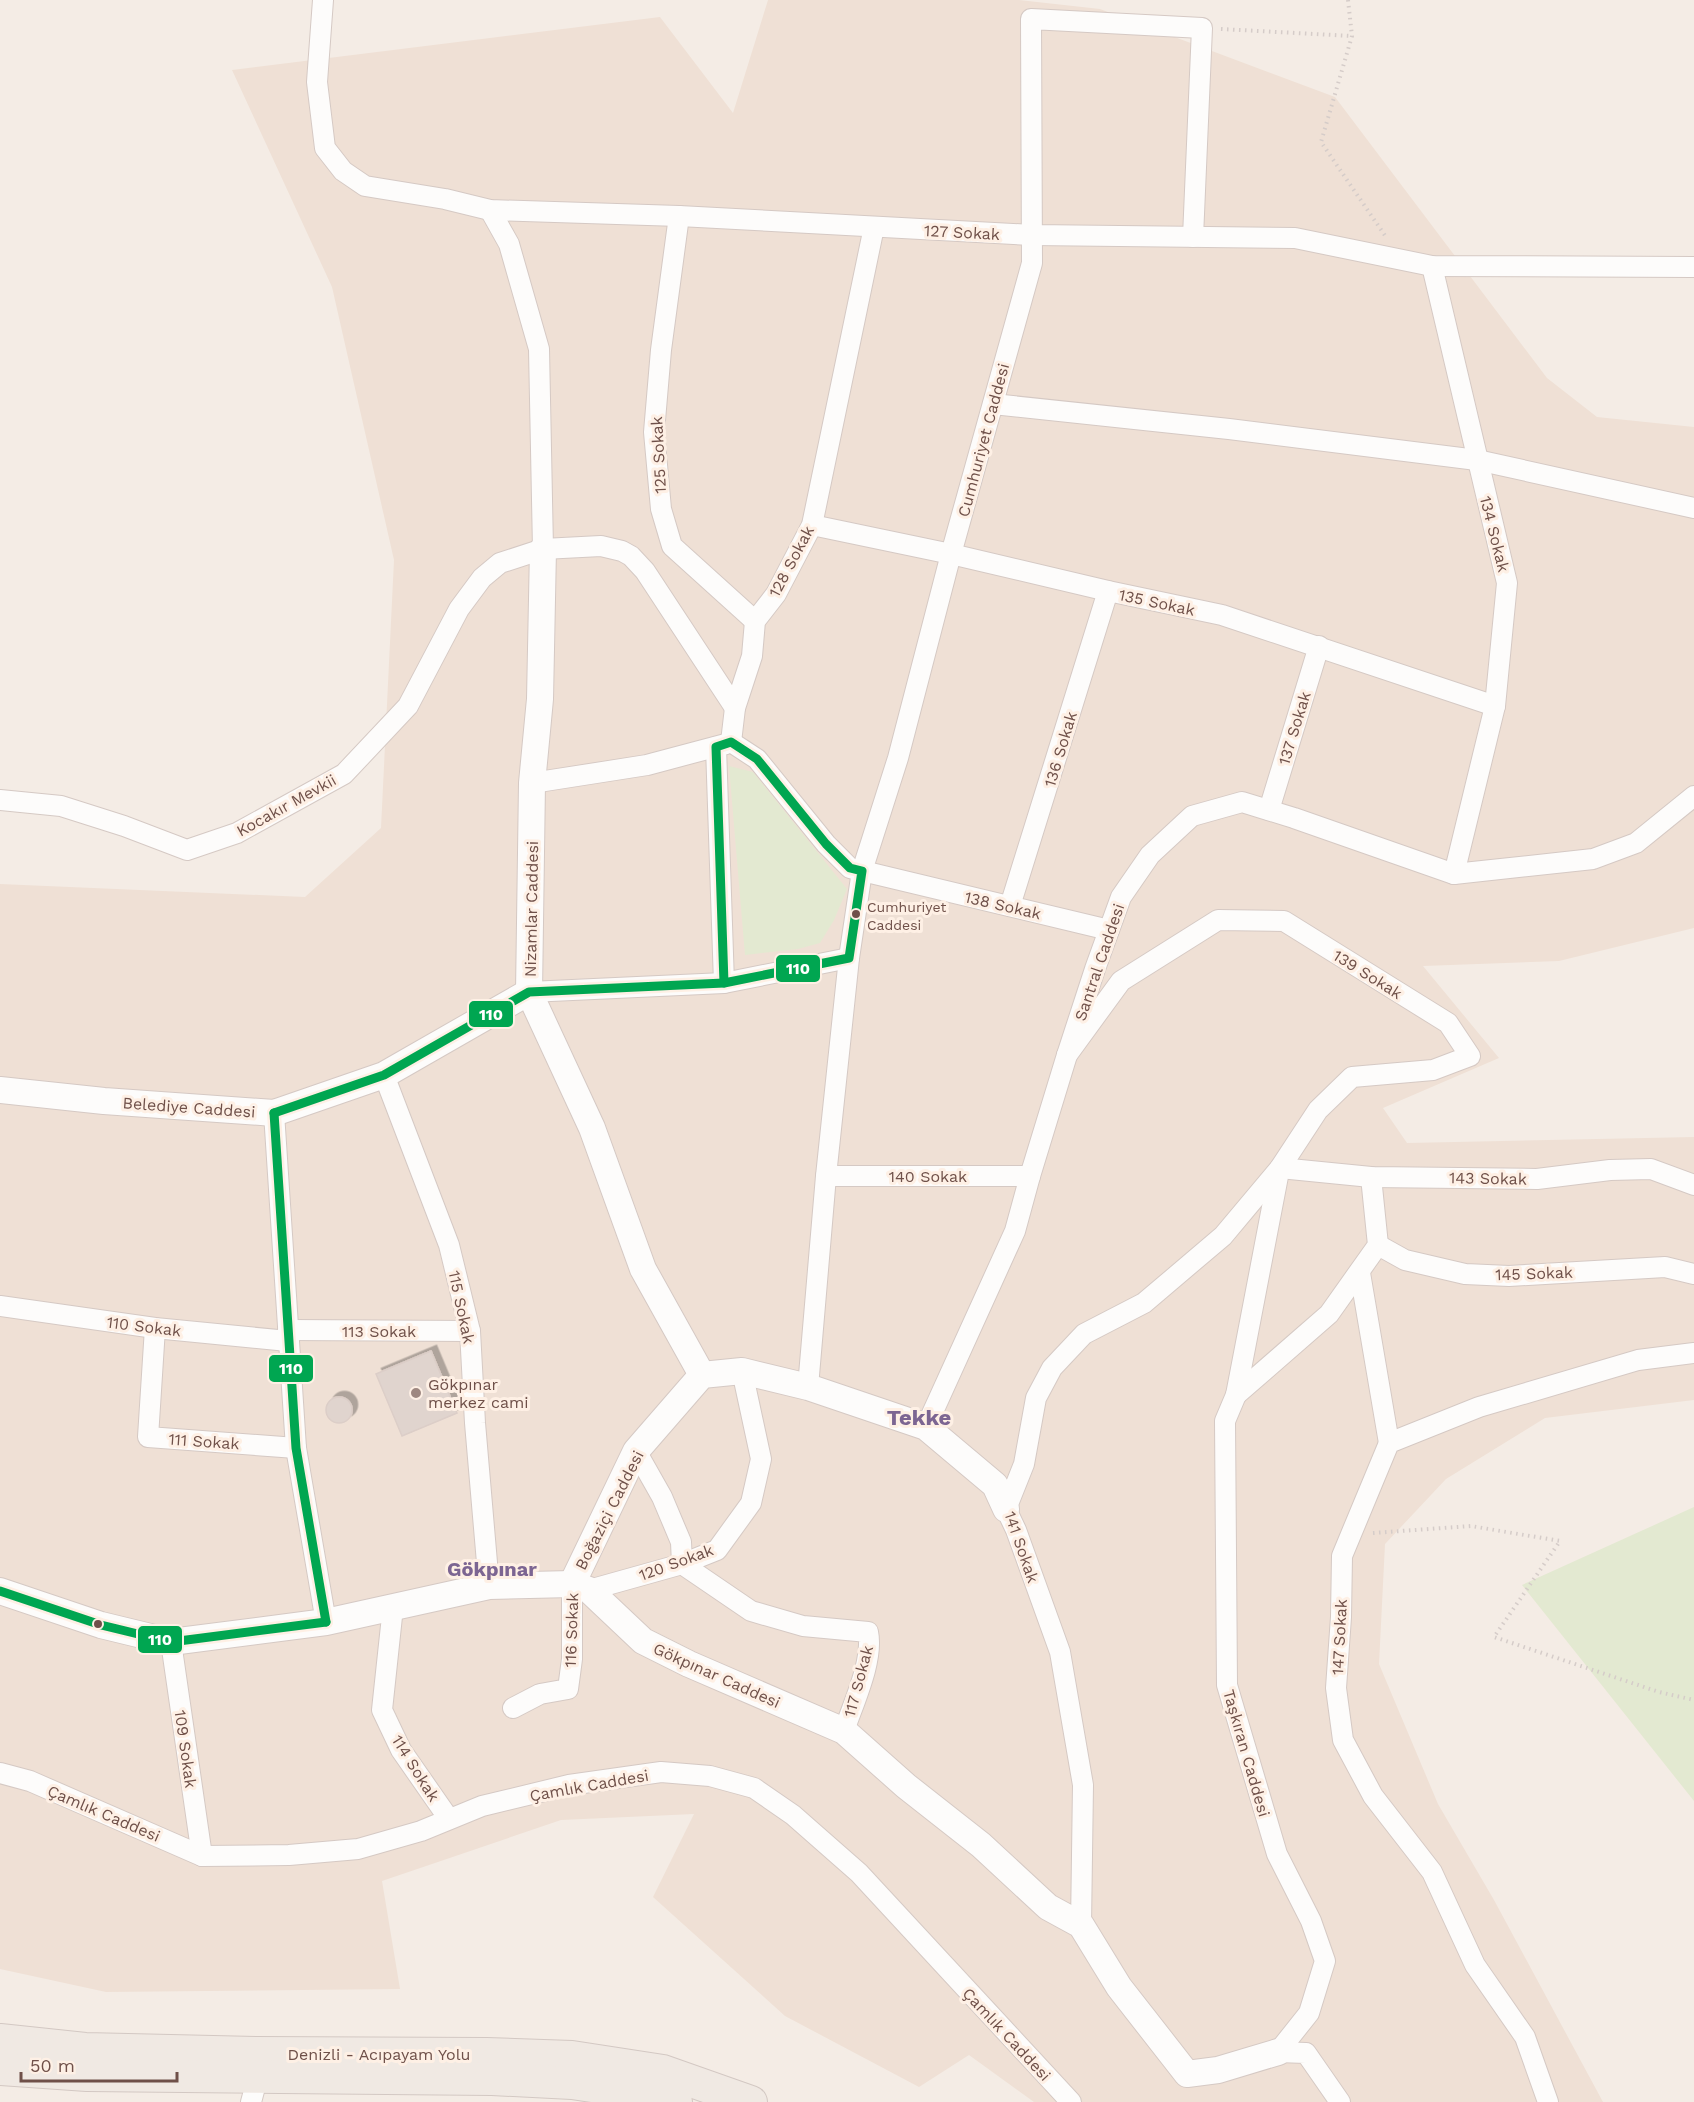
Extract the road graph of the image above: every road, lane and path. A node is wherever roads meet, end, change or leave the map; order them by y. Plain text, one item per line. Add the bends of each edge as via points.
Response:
1 (323, 0) edge
2 (1348, 0) edge
3 (1202, 28) junction
4 (1352, 36) junction
5 (490, 210) junction
6 (679, 216) junction
7 (874, 227) junction
8 (1032, 235) junction
9 (1193, 237) junction
10 (1402, 260) junction
11 (1432, 266) junction
12 (1694, 267) edge
13 (993, 404) junction
14 (1477, 460) junction
15 (1694, 508) edge
16 (812, 525) junction
17 (543, 549) junction
18 (951, 554) junction
19 (1108, 591) junction
20 (755, 621) junction
21 (1318, 646) junction
22 (1495, 706) junction
23 (735, 708) junction
24 (724, 745) junction
25 (532, 783) junction
26 (1694, 796) edge
27 (0, 800) edge
28 (1269, 810) junction
29 (862, 871) junction
30 (1454, 874) junction
31 (1010, 906) junction
32 (1109, 930) junction
33 (849, 958) junction
34 (724, 983) junction
35 (529, 992) junction
36 (1067, 1055) junction
37 (384, 1075) junction
38 (0, 1090) edge
39 (274, 1113) junction
40 (1280, 1168) junction
41 (826, 1176) junction
42 (1030, 1176) junction
43 (1371, 1177) junction
44 (1694, 1185) edge
45 (1378, 1245) junction
46 (1360, 1273) junction
47 (1694, 1274) edge
48 (0, 1306) edge
49 (155, 1328) junction
50 (470, 1331) junction
51 (288, 1335) junction
52 (1694, 1353) edge
53 (742, 1371) junction
54 (702, 1375) junction
55 (808, 1387) junction
56 (1236, 1395) junction
57 (926, 1427) junction
58 (1389, 1443) junction
59 (296, 1448) junction
60 (636, 1451) junction
61 (1006, 1509) junction
62 (1351, 1534) junction
63 (682, 1564) junction
64 (489, 1586) junction
65 (581, 1587) junction
66 (1, 1593) edge
67 (393, 1607) junction
68 (326, 1622) junction
69 (171, 1642) junction
70 (1694, 1700) edge
71 (513, 1708) dead end
72 (844, 1731) junction
73 (0, 1773) edge
74 (449, 1819) junction
75 (202, 1856) junction
76 (1081, 1925) junction
77 (0, 2040) edge
78 (1278, 2052) junction
79 (0, 2069) edge
80 (255, 2089) edge
81 (676, 2102) edge
82 (751, 2102) edge
83 (1071, 2102) edge
84 (1340, 2102) edge
85 (1548, 2102) edge

1 - 5 street, 127 Sokak via 317,82 325,148 343,171 365,186
2 - 4 path
3 - 4 path
3 - 8 street, Cumhuriyet Caddesi via 1031,19
3 - 9 street
4 - 10 path via 1321,142
5 - 6 street, 127 Sokak
5 - 17 street via 509,244 539,349
6 - 7 street, 127 Sokak
6 - 20 street, 125 Sokak via 654,432 661,509 672,546
7 - 8 street, 127 Sokak
7 - 16 street, 128 Sokak
8 - 9 street, 127 Sokak
8 - 13 street, Cumhuriyet Caddesi via 1032,263
9 - 10 street, 127 Sokak via 1294,238
10 - 11 street, 127 Sokak
11 - 12 street, 127 Sokak
11 - 14 street, 134 Sokak
13 - 14 street
13 - 18 street, Cumhuriyet Caddesi
14 - 15 street
14 - 22 street, 134 Sokak via 1507,583
16 - 18 street, 135 Sokak
16 - 20 street, 128 Sokak via 776,594
17 - 23 street, Kocakır Mevkii via 601,546 631,556 645,571
17 - 25 street, Nizamlar Caddesi via 540,699
17 - 27 street, Kocakır Mevkii via 500,563 482,578 459,609 408,706 344,774 237,833 187,850 61,806
18 - 19 street, 135 Sokak
18 - 29 street, Cumhuriyet Caddesi via 898,758
19 - 21 street, 135 Sokak via 1222,615
19 - 31 street, 136 Sokak
20 - 23 street via 752,657
21 - 22 street, 135 Sokak
21 - 28 street, 137 Sokak
22 - 30 street, 134 Sokak
23 - 24 street
24 - 25 street via 647,765
24 - 29 street via 757,759 826,844 850,868
24 - 34 street
25 - 35 street, Nizamlar Caddesi
26 - 30 street, Santral Caddesi via 1635,843 1593,859
28 - 30 street, Santral Caddesi
28 - 32 street, Santral Caddesi via 1242,802 1192,816 1150,855 1121,897
29 - 31 street, 138 Sokak
29 - 33 street, Cumhuriyet Caddesi
31 - 32 street, 138 Sokak
32 - 36 street, Santral Caddesi
33 - 34 street
33 - 41 street, Cumhuriyet Caddesi
34 - 35 street
35 - 37 street, Belediye Caddesi
35 - 54 street, Nizamlar Caddesi via 592,1128 643,1269
36 - 40 street, 139 Sokak via 1121,981 1218,920 1284,921 1448,1023 1470,1056 1433,1070 1352,1077 1318,1110
36 - 42 street, Santral Caddesi
37 - 39 street, Belediye Caddesi
37 - 50 street, 115 Sokak via 449,1245
38 - 39 street, Belediye Caddesi
39 - 51 street
40 - 43 street, 143 Sokak
40 - 56 street
40 - 61 street, 141 Sokak via 1223,1236 1144,1303 1084,1334 1052,1368 1036,1398 1024,1464
41 - 42 street, 140 Sokak
41 - 55 street, Cumhuriyet Caddesi
42 - 57 street, Santral Caddesi via 1015,1231
43 - 44 street, 143 Sokak via 1537,1179 1651,1169
43 - 45 street
45 - 46 street
45 - 47 street, 145 Sokak via 1406,1260 1465,1274 1509,1276 1665,1267
46 - 56 street via 1329,1314
46 - 58 street
48 - 49 street, 110 Sokak
49 - 51 street, 110 Sokak
49 - 59 street, 111 Sokak via 148,1437
50 - 51 street, 113 Sokak
50 - 64 street, 115 Sokak
51 - 59 street
52 - 58 street via 1638,1360 1479,1407
53 - 54 street
53 - 55 street
53 - 63 street, 120 Sokak via 761,1459 751,1503 717,1550
54 - 60 street, Boğaziçi Caddesi
55 - 57 street
56 - 78 street, Taşkıran Caddesi via 1224,1421 1227,1685 1277,1854 1311,1921 1325,1961 1309,2013
57 - 61 street via 995,1485
58 - 62 street, 147 Sokak
59 - 68 street
60 - 63 street via 681,1542
60 - 65 street, Boğaziçi Caddesi
61 - 76 street, 141 Sokak via 1060,1652 1083,1785
62 - 70 path via 1471,1526 1560,1541 1494,1637
62 - 85 street, 147 Sokak via 1342,1556 1336,1688 1343,1740 1373,1796 1432,1872 1475,1965 1525,2037
63 - 65 street, 120 Sokak
63 - 72 street, 117 Sokak via 751,1611 803,1626 868,1632 870,1643 862,1677
64 - 65 street
64 - 67 street
65 - 71 street, 116 Sokak via 568,1689 540,1694
65 - 72 street, Gökpınar Caddesi via 643,1641
66 - 69 street via 101,1625
67 - 68 street
67 - 74 street, 114 Sokak via 382,1710 401,1749
68 - 69 street
69 - 75 street, 109 Sokak
72 - 76 street, Gökpınar Caddesi via 981,1845 1048,1907
73 - 75 street, Çamlık Caddesi via 30,1781
74 - 75 street, Çamlık Caddesi via 358,1849
74 - 83 street, Çamlık Caddesi via 482,1806 569,1785 661,1772 710,1776 754,1788 793,1815 859,1872
76 - 78 street, Gökpınar Caddesi via 1119,1987 1187,2074 1218,2070
77 - 82 main road, Denizli - Acıpayam Yolu via 86,2049 572,2057 663,2071
78 - 84 street via 1306,2053
79 - 80 main road, Denizli - Acıpayam Yolu
80 - 81 main road, Denizli - Acıpayam Yolu via 492,2079 560,2083 653,2095

